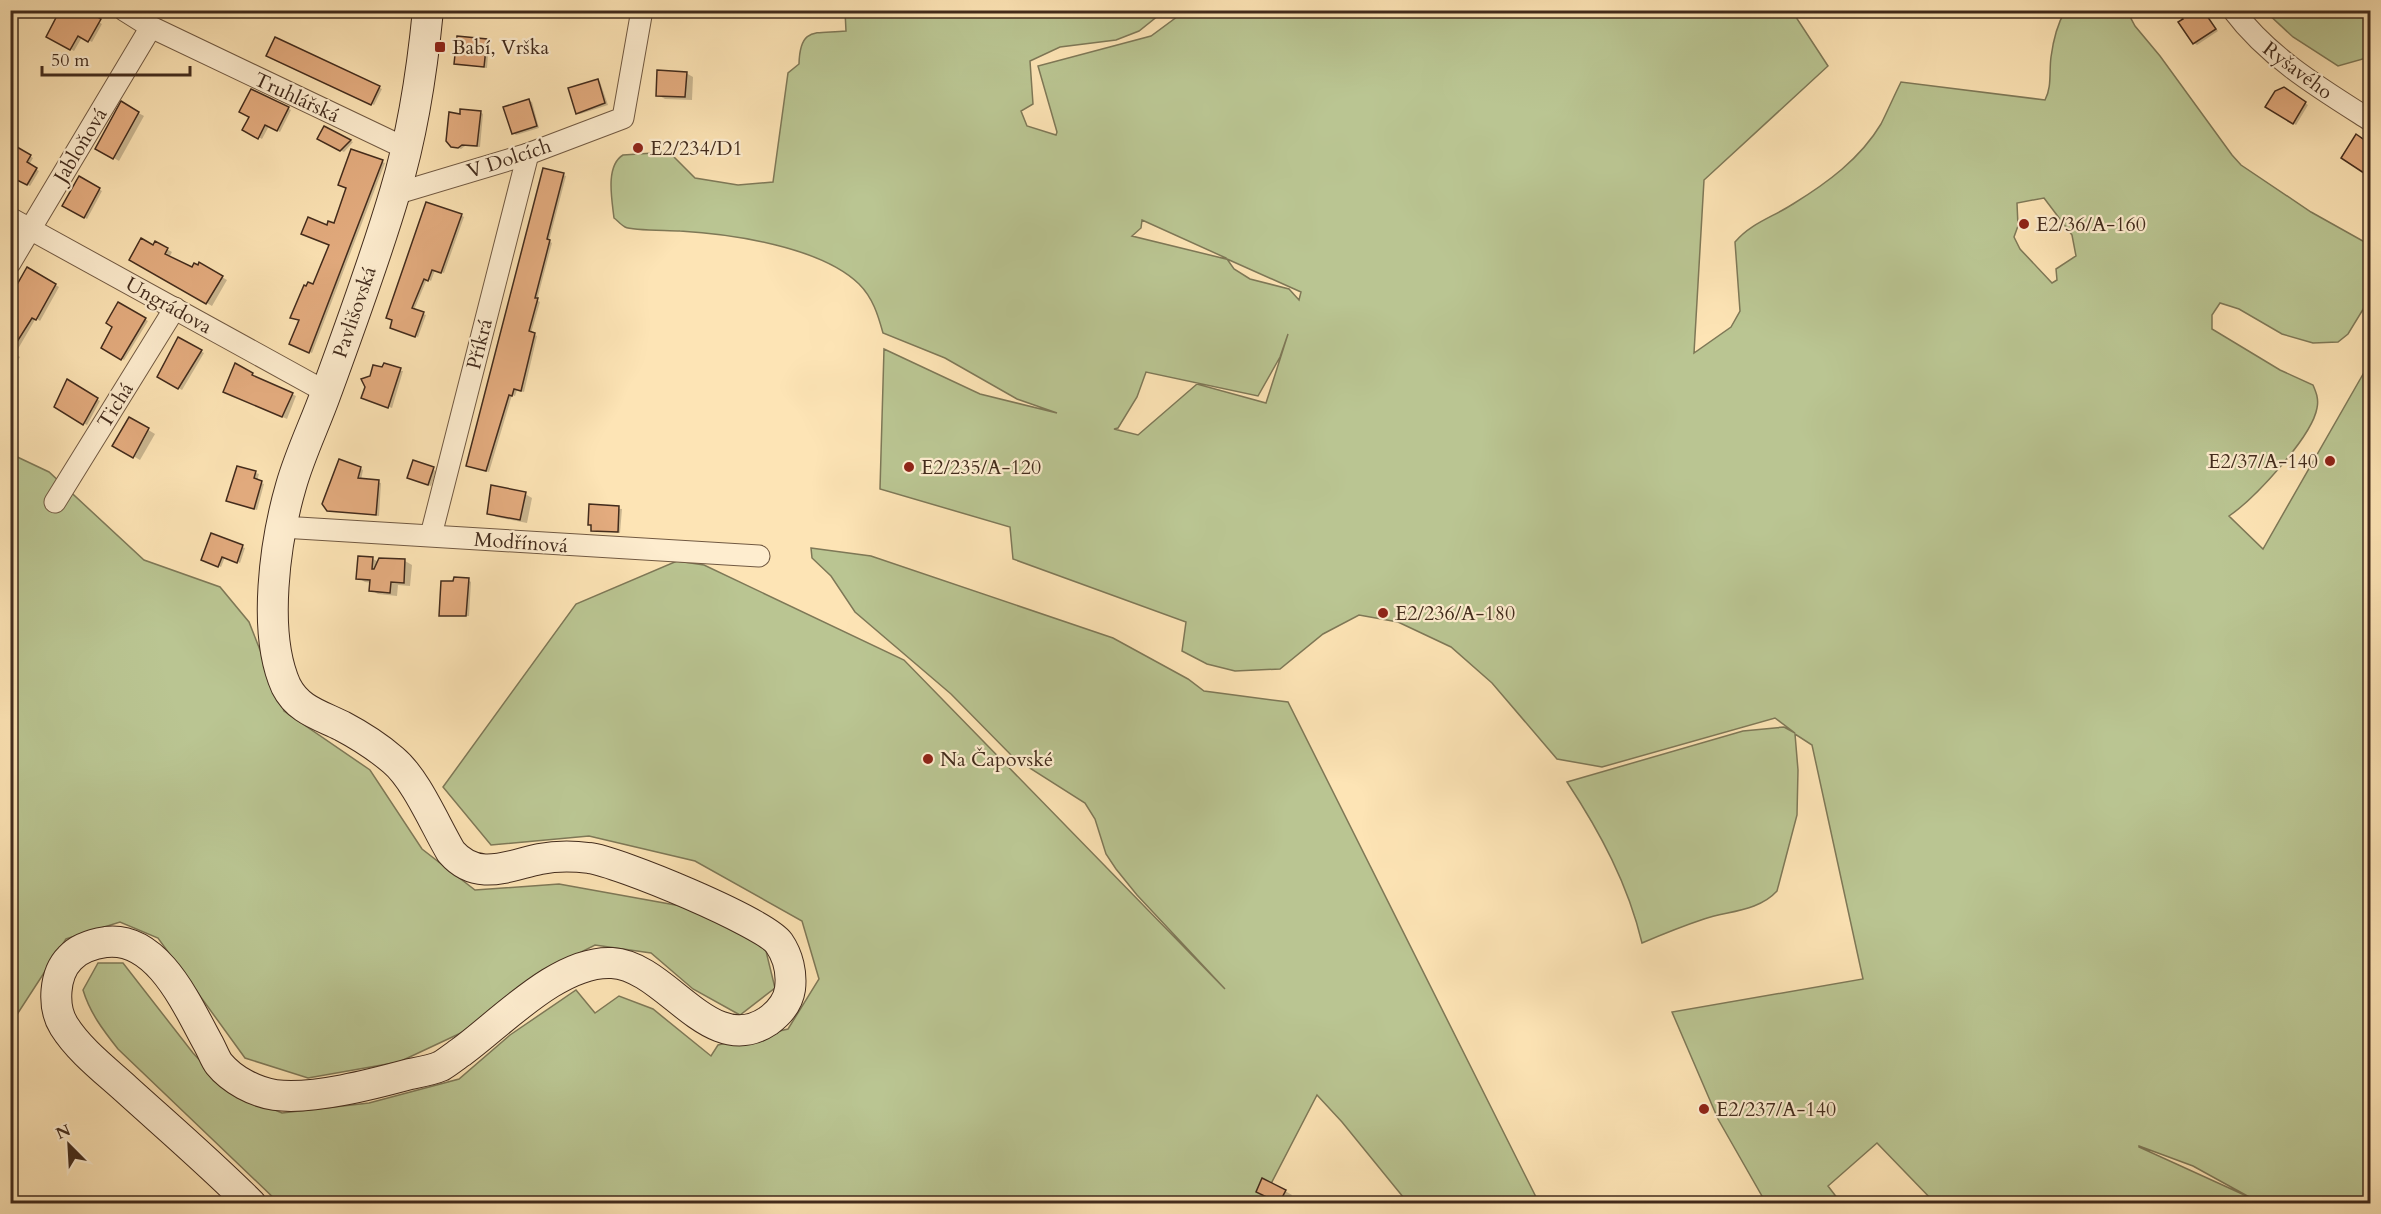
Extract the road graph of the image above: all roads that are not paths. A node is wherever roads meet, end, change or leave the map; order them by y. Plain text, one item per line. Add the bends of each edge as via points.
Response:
1 (124, 10) edge
2 (428, 10) edge
3 (642, 10) edge
4 (2233, 10) edge
5 (151, 27) junction
6 (2370, 120) edge
7 (407, 149) junction
8 (528, 153) junction
9 (395, 194) junction
10 (10, 218) edge
11 (30, 229) junction
12 (10, 263) edge
13 (175, 308) junction
14 (326, 392) junction
15 (55, 502) dead end
16 (282, 527) junction
17 (431, 535) junction
18 (759, 556) dead end
19 (246, 1198) edge

1 - 5 street, Truhlářská
2 - 7 street, Pavlišovská
3 - 8 street, V Dolcích via 623,118
4 - 6 street, Ryšavého via 2257,39 2289,66
5 - 7 street, Truhlářská
5 - 11 street, Jabloňová
7 - 9 street, Pavlišovská
8 - 9 street, V Dolcích
8 - 17 street, Příkrá
9 - 14 street, Pavlišovská
10 - 11 street, Ungrádova
11 - 12 street, Jabloňová
11 - 13 street, Ungrádova
13 - 14 street, Ungrádova
13 - 15 street, Tichá
14 - 16 street, Pavlišovská via 291,486
16 - 17 street, Modřínová
16 - 19 street, Pavlišovská via 272,610 280,672 294,700 354,734 405,770 460,862 493,871 546,858 591,858 630,870 750,921 778,940 790,967 790,992 780,1011 763,1024 741,1030 717,1027 640,970 612,963 585,967 531,997 440,1066 298,1096 272,1095 242,1084 220,1065 179,991 153,958 136,946 120,940 92,944 70,958 57,981 62,1023 117,1081
17 - 18 street, Modřínová

